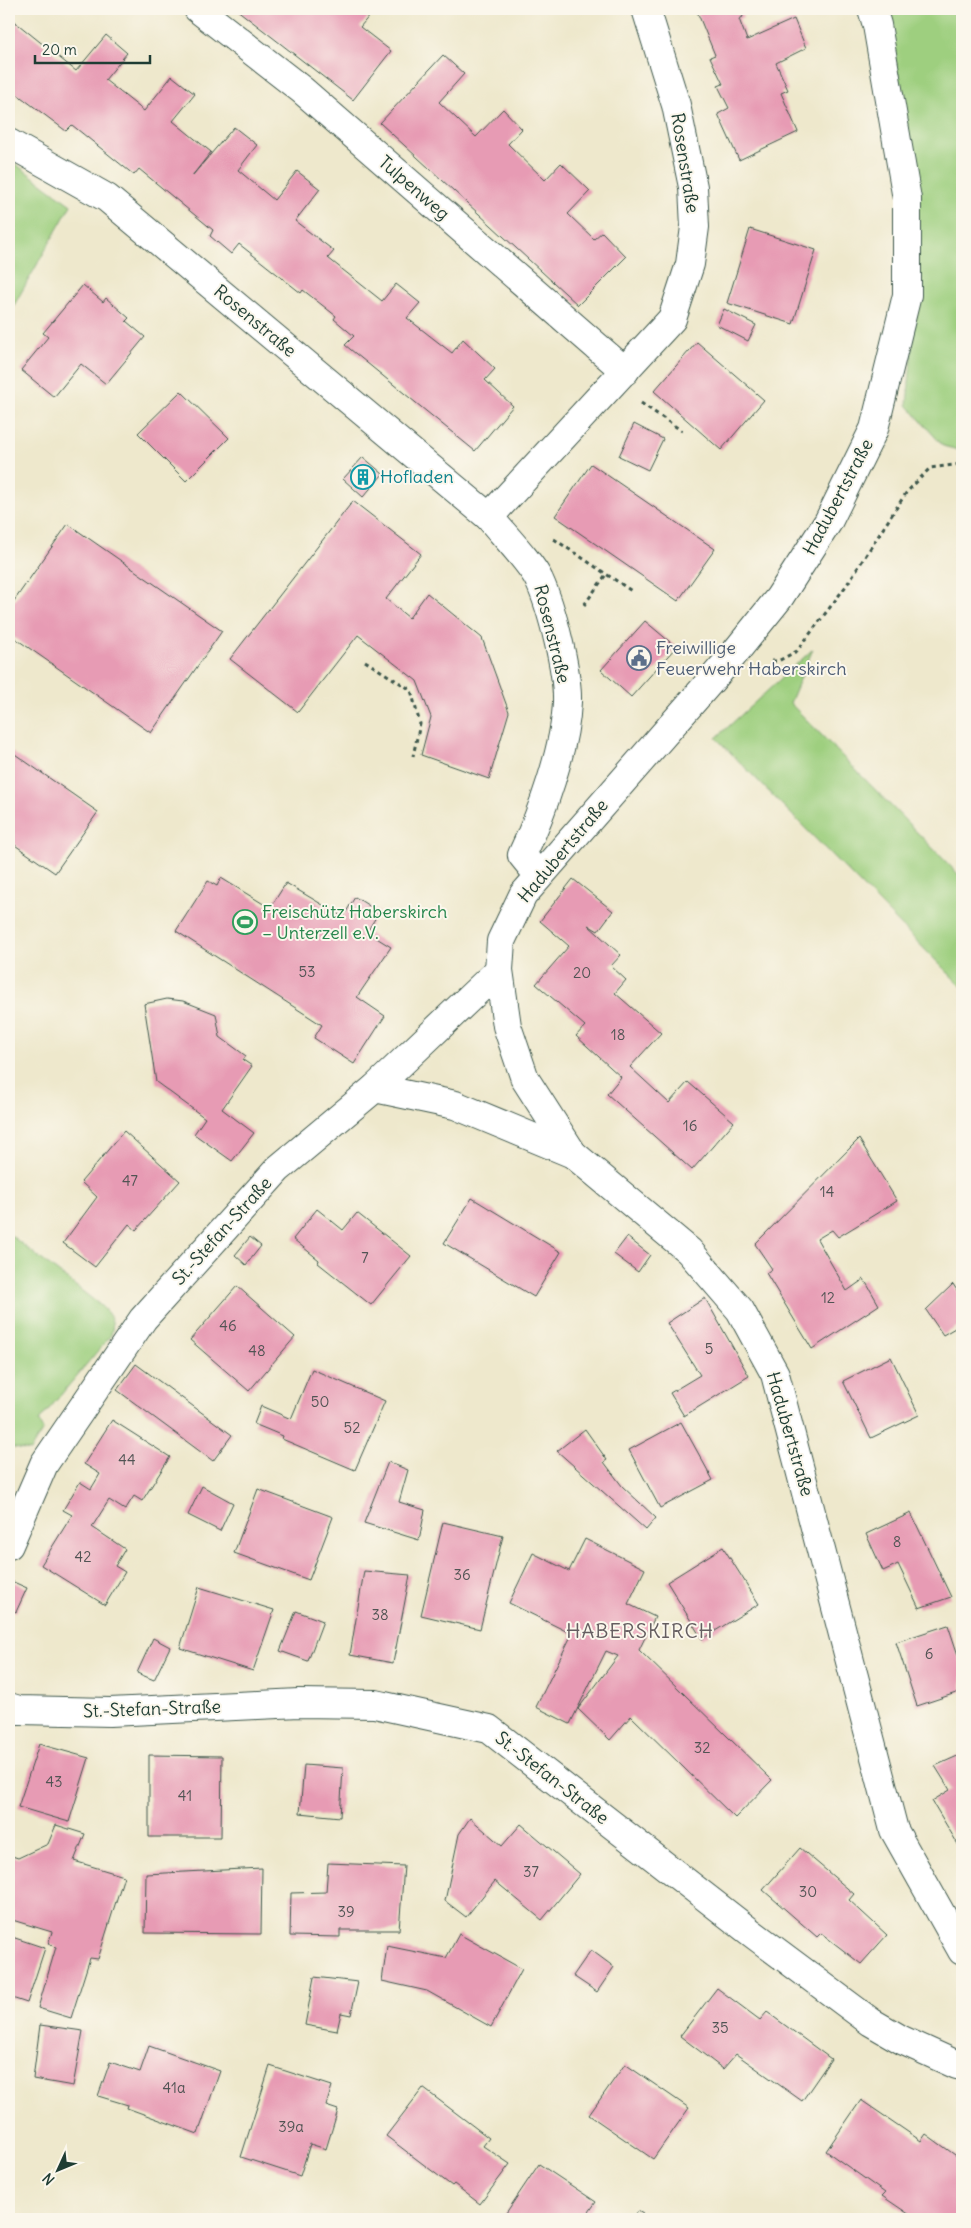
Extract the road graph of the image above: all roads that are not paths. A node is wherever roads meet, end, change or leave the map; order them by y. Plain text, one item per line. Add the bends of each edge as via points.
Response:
1 (198, 9) edge
2 (646, 9) edge
3 (872, 9) edge
4 (9, 142) edge
5 (620, 378) junction
6 (489, 517) junction
7 (539, 876) junction
8 (499, 970) junction
9 (375, 1088) junction
10 (573, 1154) junction
11 (9, 1545) edge
12 (9, 1706) edge
13 (962, 1951) edge
14 (962, 2066) edge

1 - 5 street, Tulpenweg via 302,90
2 - 5 street, Rosenstraße via 676,105 693,187 695,227 690,264 672,319
3 - 7 street, Hadubertstraße via 907,199 907,295 874,429 828,522 779,598 729,660
4 - 6 street, Rosenstraße via 107,198
5 - 6 street, Rosenstraße
6 - 7 street, Rosenstraße via 539,578 562,662 567,701 563,727 536,825 522,855
7 - 8 street, Hadubertstraße via 511,916 501,942
8 - 9 street, St.-Stefan-Straße
8 - 10 street, Hadubertstraße via 507,1026 525,1079
9 - 10 street via 455,1105
9 - 11 street, St.-Stefan-Straße via 278,1168 143,1319 44,1464
10 - 13 street, Hadubertstraße via 689,1251 740,1310 775,1374 894,1830
12 - 14 street, St.-Stefan-Straße via 19,1710 110,1712 299,1703 375,1704 489,1729 871,2022 902,2040

